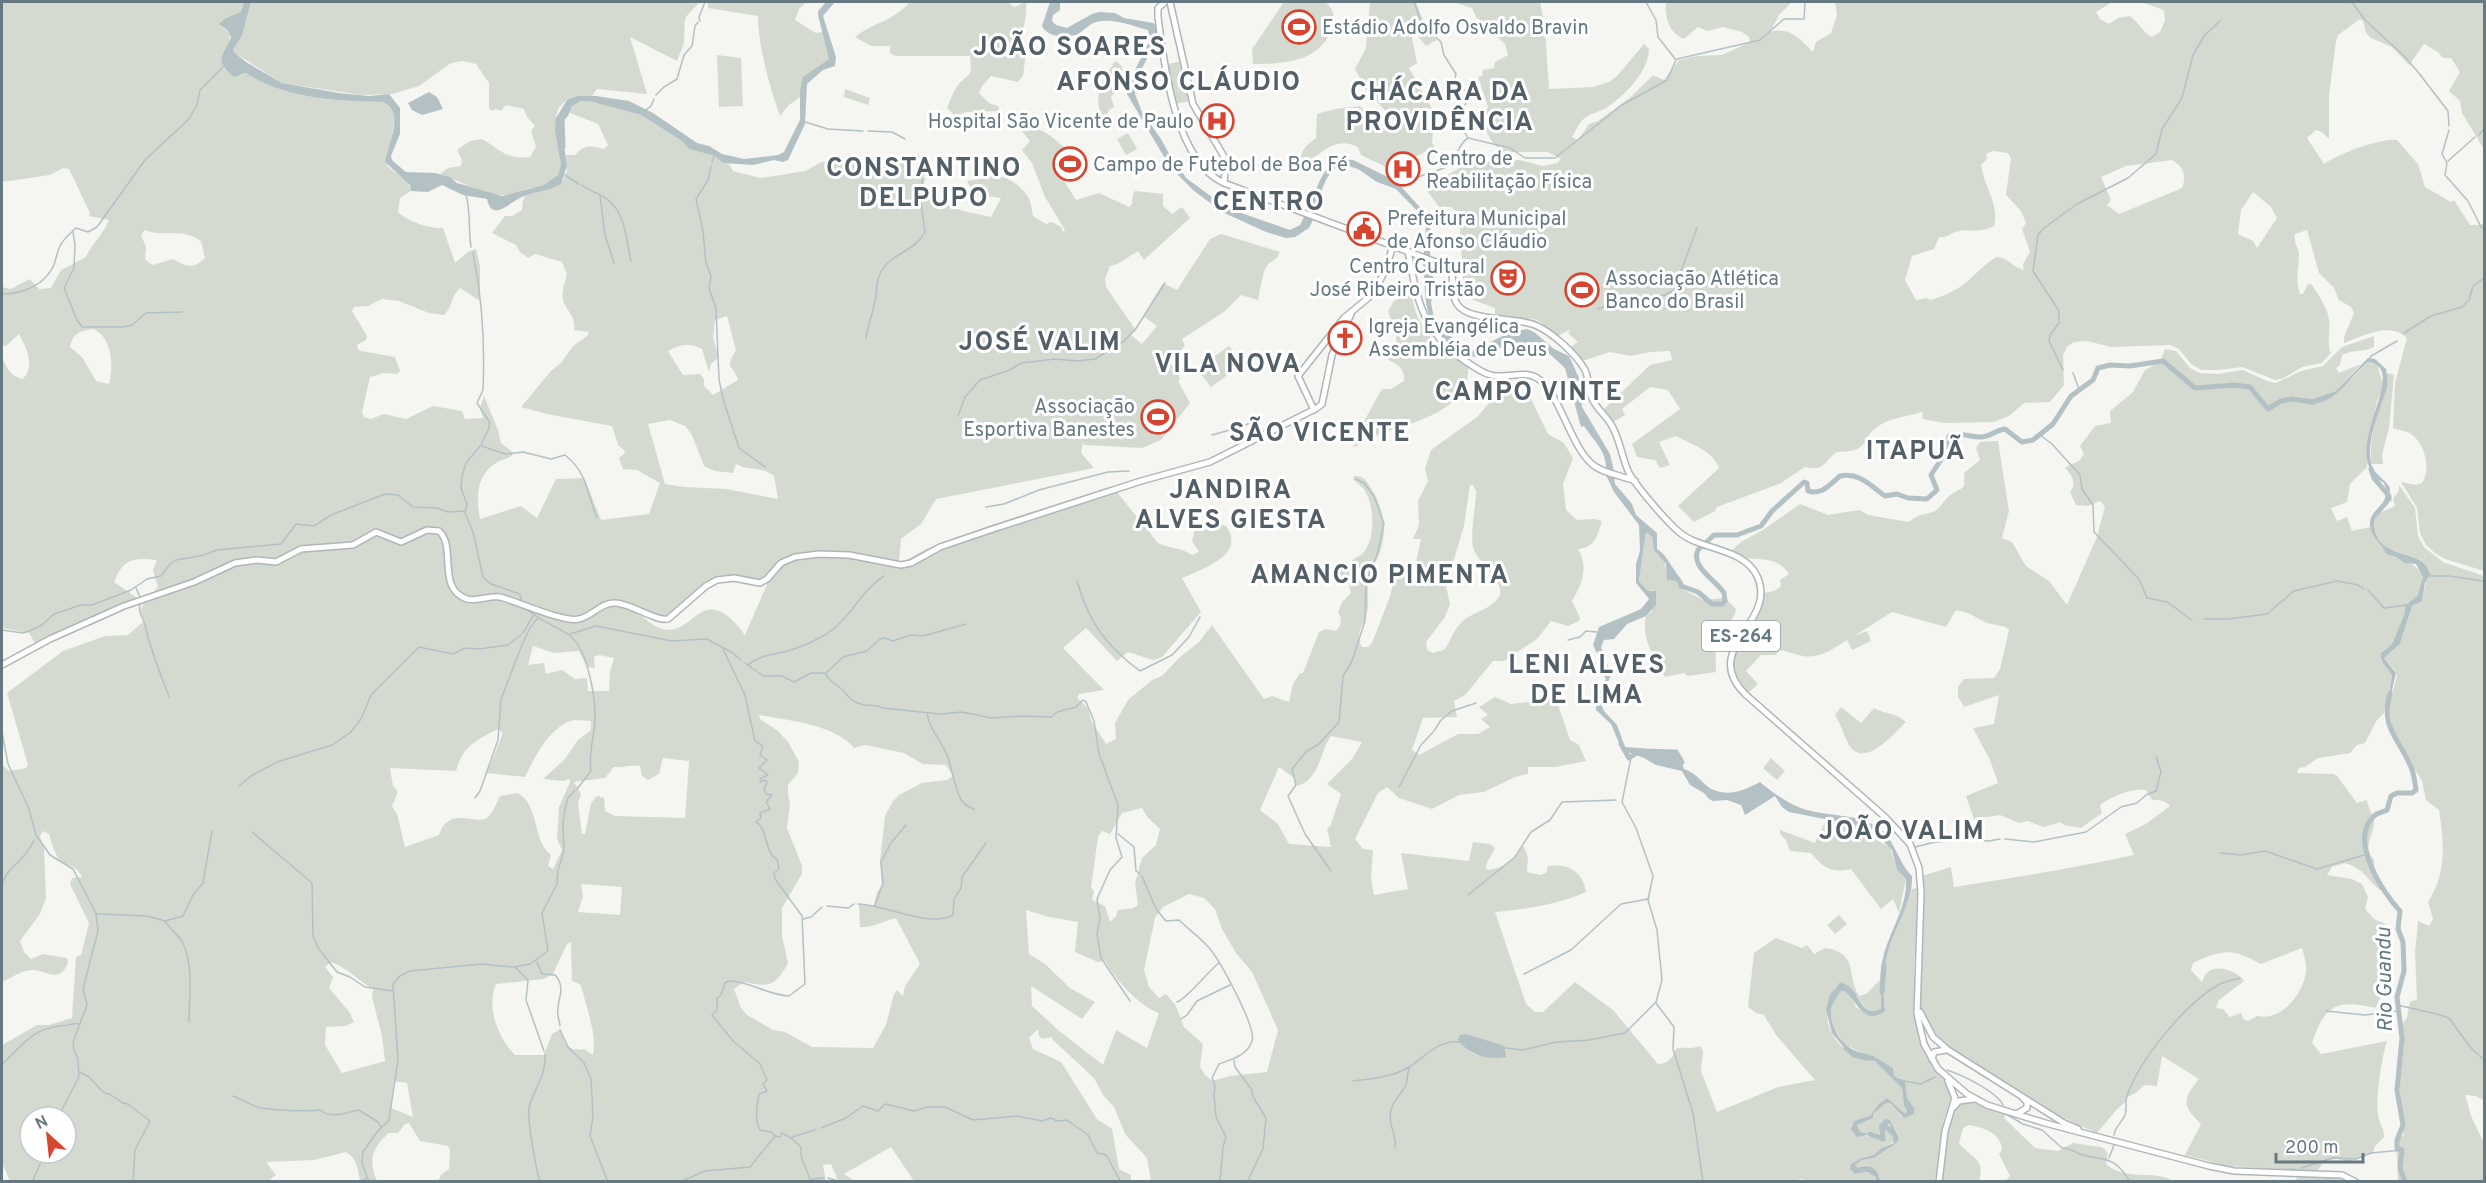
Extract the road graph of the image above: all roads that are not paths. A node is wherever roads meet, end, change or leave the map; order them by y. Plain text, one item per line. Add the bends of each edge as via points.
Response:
1 (1167, 3) edge
2 (1224, 183) junction
3 (1393, 246) junction
4 (1408, 252) junction
5 (1351, 314) junction
6 (1314, 410) junction
7 (1625, 475) junction
8 (2, 665) edge
9 (1917, 1005) junction
10 (1948, 1050) junction
11 (1932, 1061) junction
12 (1946, 1077) junction
13 (2018, 1093) junction
14 (1976, 1099) junction
15 (2018, 1113) junction
16 (1945, 1131) junction
17 (2096, 1136) junction
18 (1939, 1182) edge
19 (2355, 1182) edge

1 - 2 main road, ES-264 via 1193,104 1226,160
1 - 2 main road, ES-264 via 1158,8 1158,17 1173,107 1180,129 1201,165
2 - 3 main road, ES-264
3 - 4 main road, ES-264
3 - 5 main road via 1374,293
4 - 7 main road via 1419,304 1438,338 1486,373 1529,374 1540,380 1588,460 1604,470
4 - 7 main road, ES-264 via 1452,268 1453,290 1460,308 1535,325 1577,356 1588,375 1592,400 1615,431
5 - 6 main road via 1332,355 1322,404
5 - 6 main road via 1298,375
6 - 8 main road via 1210,462 1037,514 951,543 907,564 849,555 789,558 760,583 734,578 712,583 663,621 618,603 604,605 582,619 570,620 490,595 471,600 457,593 449,577 445,538 439,531 427,530 401,542 376,532 353,545 307,548 276,562 235,562 194,582 124,606
7 - 9 main road, ES-264 via 1635,481 1684,536 1745,561 1755,571 1762,597 1760,607 1733,649 1731,670 1735,683 1910,844 1919,868 1921,893
9 - 10 main road, ES-264 via 1928,1029
9 - 11 main road, ES-264 via 1924,1044
10 - 11 main road via 1937,1049
10 - 13 main road, ES-264
11 - 12 main road, ES-264
12 - 14 main road, ES-264
12 - 16 main road via 1955,1098
13 - 15 main road via 2028,1105 2026,1111
13 - 17 main road via 2064,1123
14 - 15 main road, ES-264
14 - 16 main road via 1955,1104
15 - 17 main road
16 - 18 main road
17 - 19 main road via 2226,1170 2342,1175

